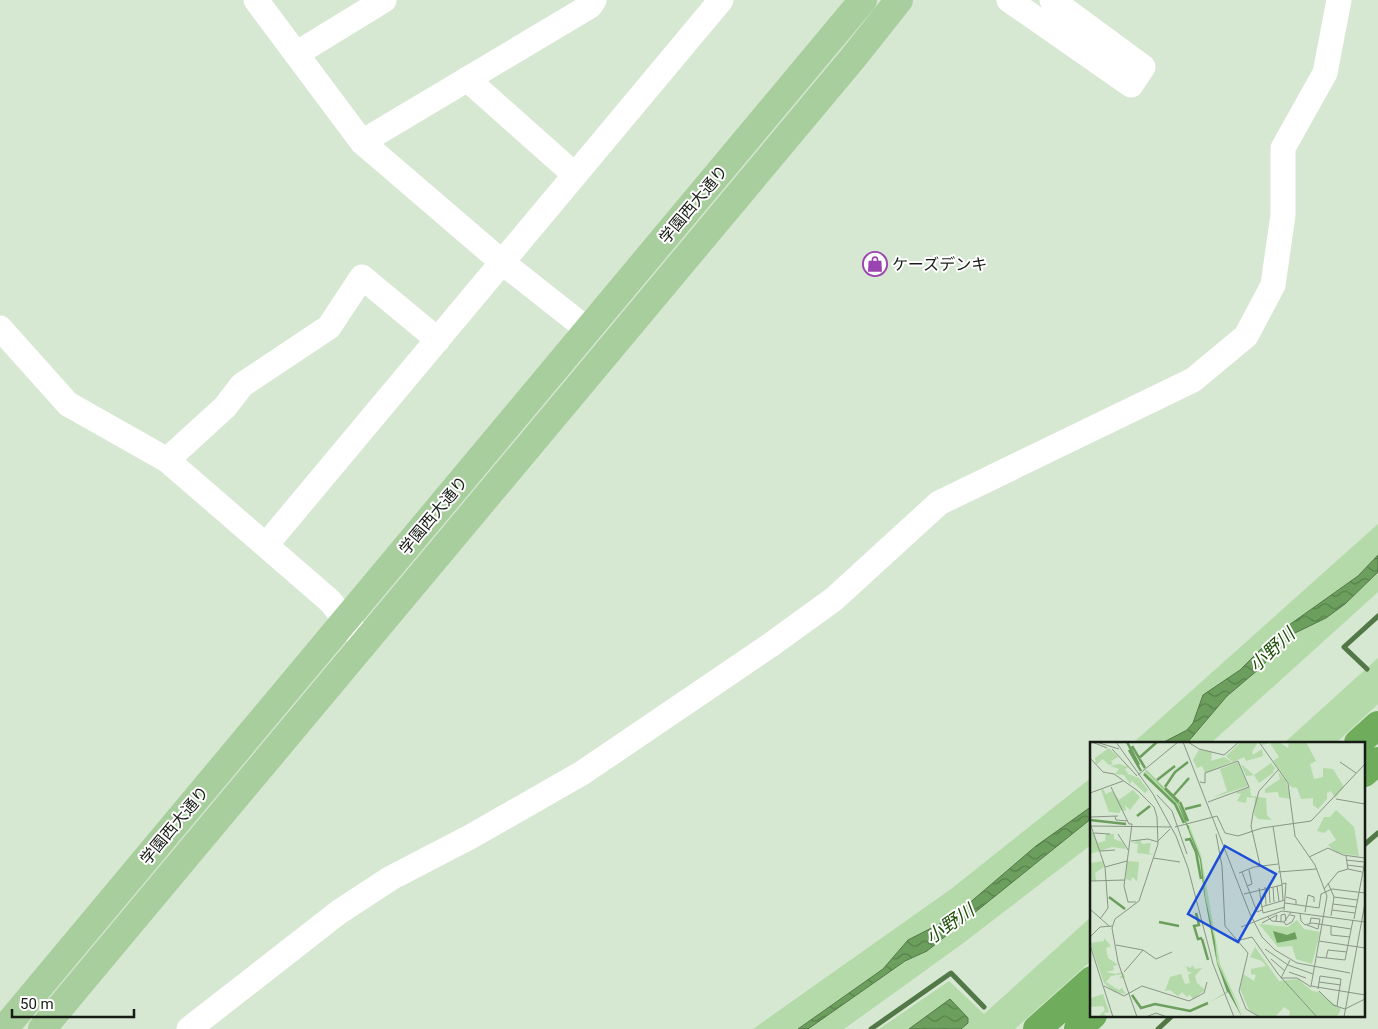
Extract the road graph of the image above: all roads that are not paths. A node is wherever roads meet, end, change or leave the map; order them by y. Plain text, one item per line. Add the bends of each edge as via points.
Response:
1 (256, 0) edge
2 (384, 0) edge
3 (594, 0) edge
4 (721, 0) edge
5 (862, 0) edge
6 (899, 0) edge
7 (1009, 0) edge
8 (1052, 0) edge
9 (1339, 0) edge
10 (296, 54) junction
11 (467, 79) junction
12 (362, 142) junction
13 (576, 176) junction
14 (503, 263) junction
15 (0, 328) edge
16 (588, 330) junction
17 (438, 340) junction
18 (168, 460) junction
19 (266, 545) junction
20 (345, 620) junction
21 (364, 643) junction
22 (1378, 725) edge
23 (1359, 742) edge
24 (1378, 761) edge
25 (1366, 771) edge
26 (1090, 982) edge
27 (1092, 1016) edge
28 (4, 1029) edge
29 (42, 1029) edge
30 (189, 1029) edge
31 (1037, 1029) edge
32 (1078, 1029) edge

1 - 10 street
2 - 10 street
3 - 11 street via 590,6
4 - 13 street
5 - 16 main road, 学園西大通り
6 - 21 main road, 学園西大通り
7 - 8 street via 1131,85 1143,67
9 - 30 street via 1325,73 1283,148 1283,215 1273,285 1246,336 1193,380 940,502 834,599 769,646 582,773 390,878 339,912
10 - 12 street
11 - 12 street
11 - 13 street
12 - 14 street
13 - 14 street
14 - 16 street
14 - 17 street
15 - 18 street via 68,404
16 - 20 main road, 学園西大通り
17 - 18 street via 362,277 329,327 242,385 225,407
17 - 19 street
18 - 19 street
19 - 20 street via 330,601
20 - 21 street
20 - 28 main road, 学園西大通り
21 - 29 main road, 学園西大通り
22 - 23 highway
24 - 25 highway
26 - 31 highway
27 - 32 highway

